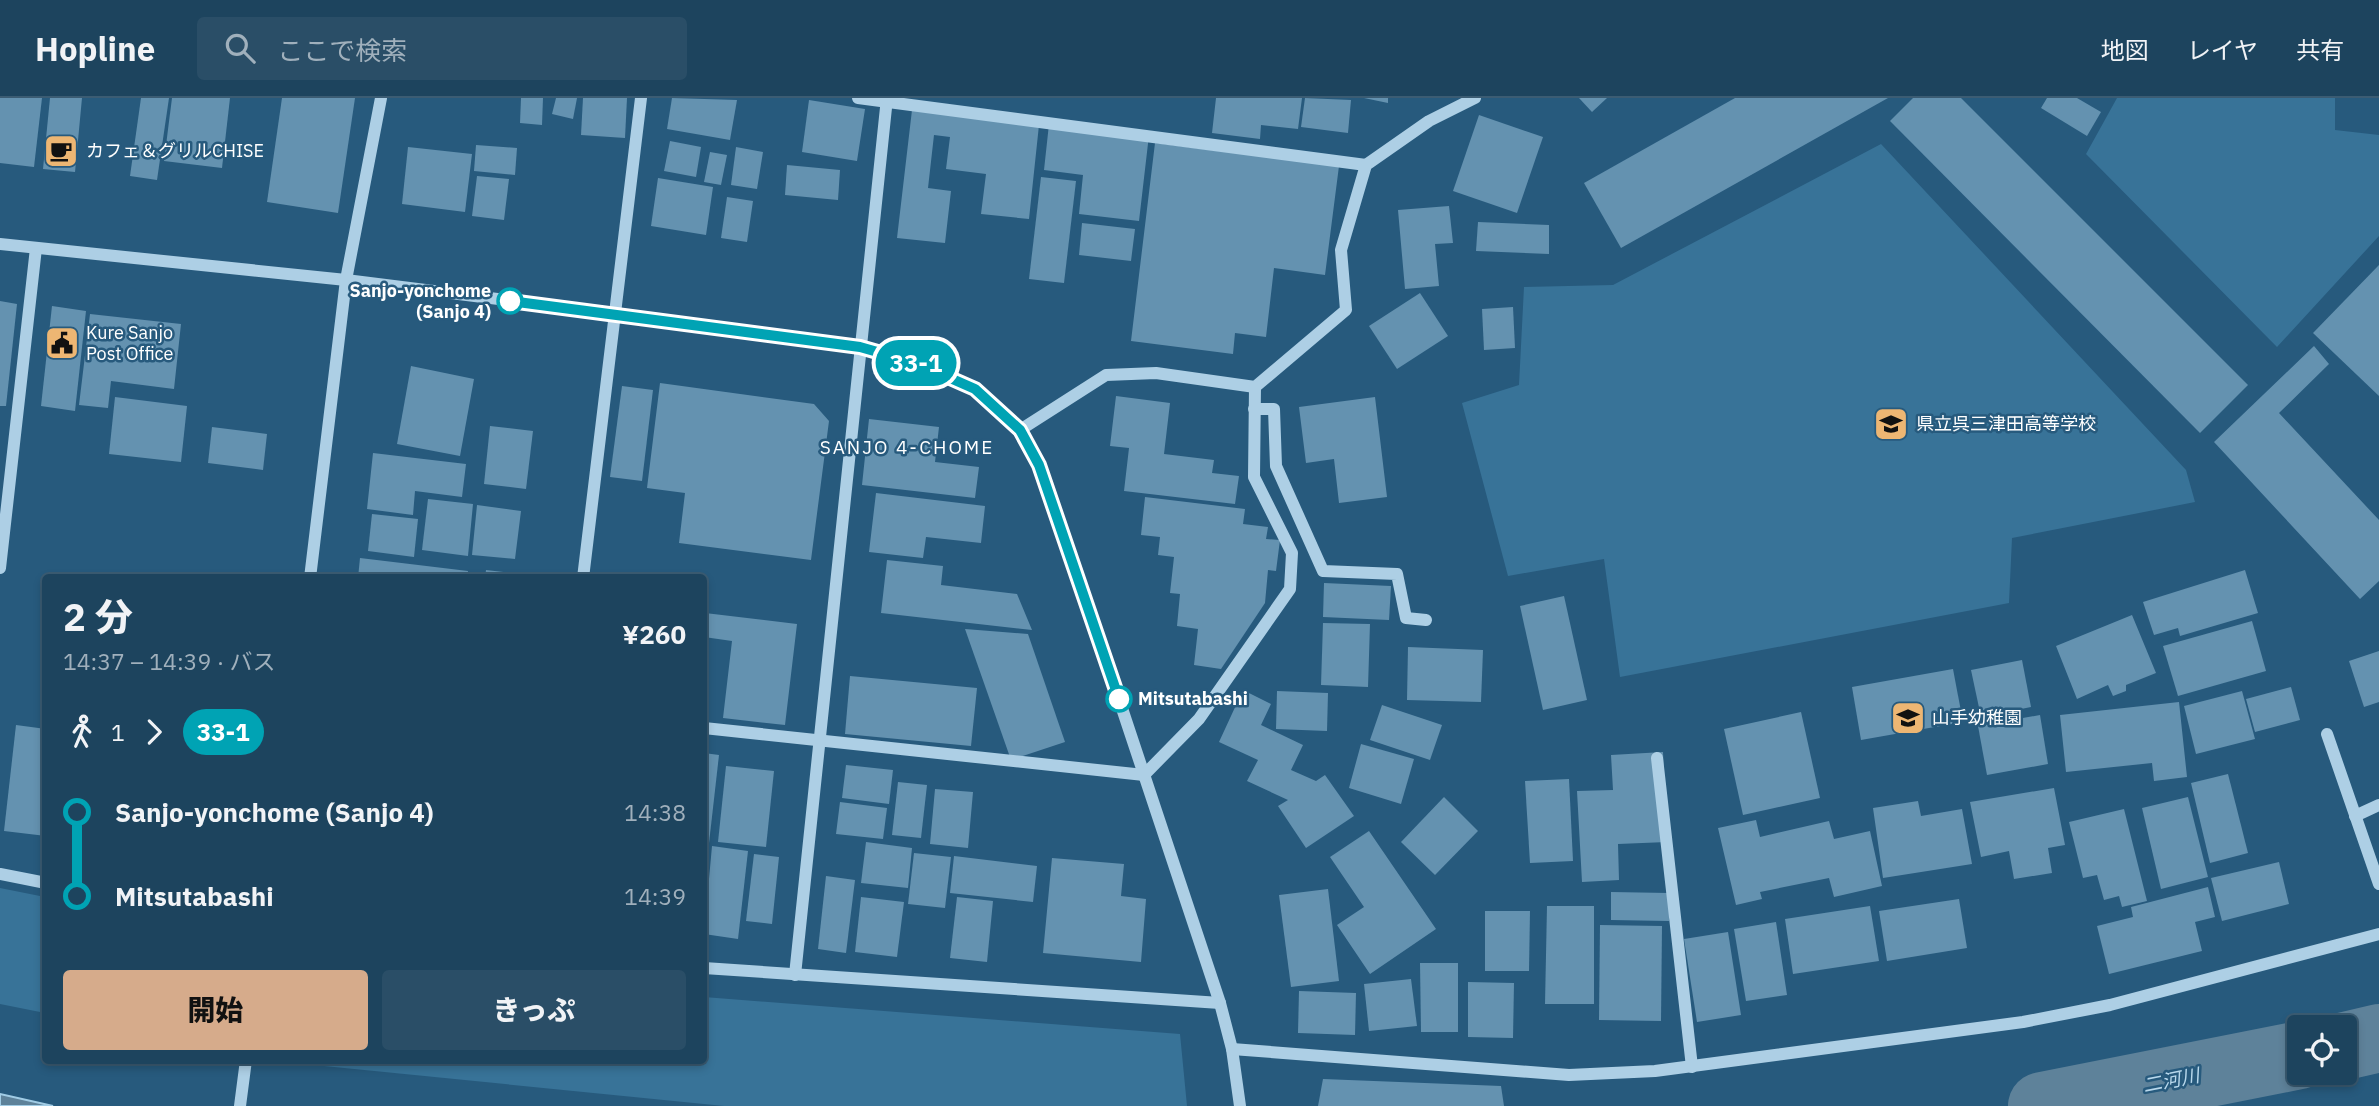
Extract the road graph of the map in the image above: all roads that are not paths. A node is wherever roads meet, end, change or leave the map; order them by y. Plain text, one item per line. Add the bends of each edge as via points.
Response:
1 (381, 98) edge
2 (641, 98) edge
3 (858, 98) edge
4 (1475, 98) edge
5 (886, 100) edge
6 (1366, 165) junction
7 (0, 244) edge
8 (36, 248) junction
9 (346, 280) junction
10 (617, 314) junction
11 (860, 347) junction
12 (1255, 387) junction
13 (1254, 409) junction
14 (1020, 430) junction
15 (0, 568) edge
16 (310, 574) edge
17 (584, 574) edge
18 (1426, 620) dead end
19 (707, 728) edge
20 (2327, 734) dead end
21 (820, 739) junction
22 (1657, 758) dead end
23 (1144, 775) junction
24 (2379, 805) edge
25 (2355, 816) junction
26 (0, 874) edge
27 (42, 882) edge
28 (2379, 884) edge
29 (2379, 934) edge
30 (707, 968) edge
31 (795, 975) junction
32 (1220, 1003) junction
33 (1232, 1049) junction
34 (245, 1064) edge
35 (1692, 1067) junction
36 (240, 1106) edge
37 (1240, 1106) edge

1 - 9 street
2 - 10 street
3 - 5 street
4 - 6 street via 1429,121
5 - 6 street
5 - 11 street
6 - 12 street via 1341,250 1346,310
7 - 8 street
8 - 9 street
8 - 15 street
9 - 10 street
9 - 16 street
10 - 11 street
10 - 17 street
11 - 14 street via 916,363 975,389
11 - 21 street
12 - 13 street
12 - 14 street via 1156,373 1106,375
13 - 18 street via 1274,409 1276,466 1323,571 1397,574 1406,618
13 - 23 street via 1254,477 1292,553 1290,589 1199,719
14 - 23 street via 1039,465
19 - 21 street
20 - 25 street
21 - 23 street
21 - 31 street
22 - 35 street
23 - 32 street
24 - 25 street
25 - 28 street
26 - 27 street
29 - 35 street via 2023,1022
30 - 31 street
31 - 32 street
32 - 33 street
33 - 35 street via 1569,1075
33 - 37 street
34 - 36 street

